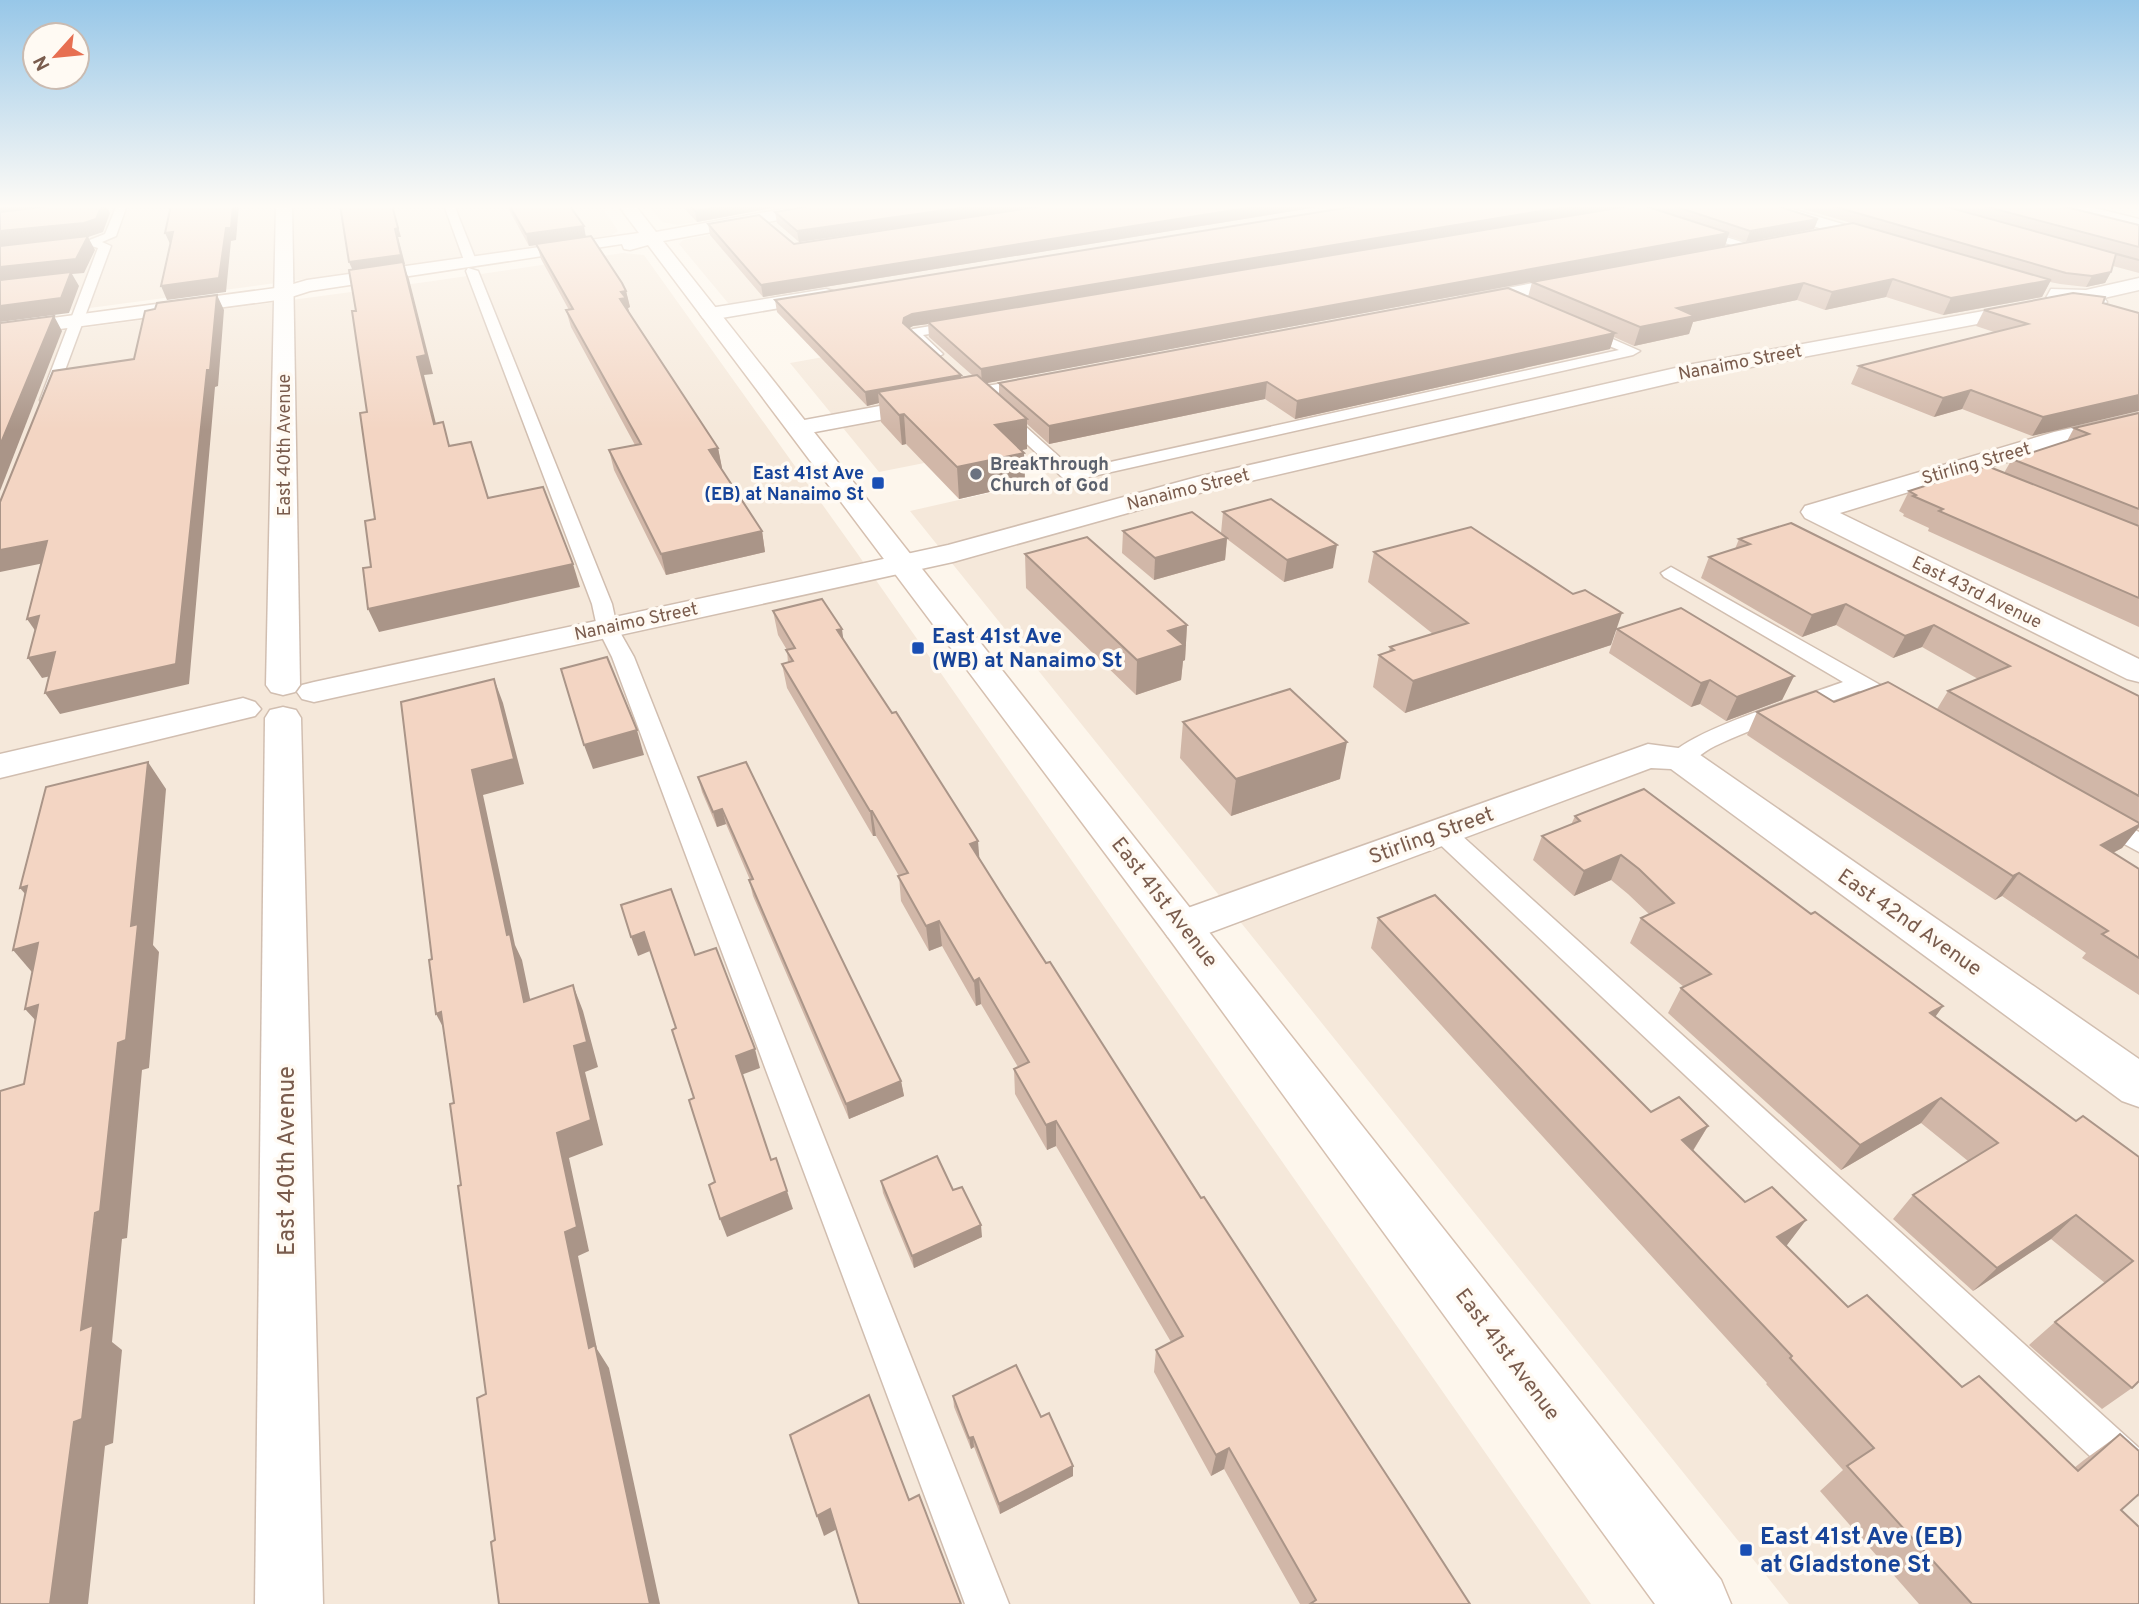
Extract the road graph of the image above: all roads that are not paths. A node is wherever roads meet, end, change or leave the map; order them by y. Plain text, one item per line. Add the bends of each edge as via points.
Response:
1 (87, 280) edge
2 (285, 280) edge
3 (393, 280) edge
4 (477, 280) edge
5 (684, 280) edge
6 (1580, 280) edge
7 (2139, 284) edge
8 (844, 292) edge
9 (285, 293) junction
10 (1502, 295) junction
11 (2068, 296) junction
12 (1447, 305) edge
13 (1532, 308) edge
14 (2114, 310) edge
15 (710, 314) junction
16 (77, 321) junction
17 (981, 321) edge
18 (1570, 324) edge
19 (0, 331) edge
20 (951, 367) edge
21 (1077, 376) edge
22 (975, 389) junction
23 (40, 419) edge
24 (2139, 420) edge
25 (799, 429) junction
26 (2087, 432) junction
27 (2129, 448) edge
28 (1955, 468) junction
29 (1980, 478) edge
30 (1815, 512) joint
31 (902, 564) junction
32 (1671, 573) dead end
33 (607, 627) junction
34 (2139, 672) edge
35 (1860, 683) junction
36 (281, 701) junction
37 (1921, 718) edge
38 (1680, 758) junction
39 (0, 766) edge
40 (2078, 808) edge
41 (1441, 831) junction
42 (2139, 843) edge
43 (1183, 926) junction
44 (2139, 1086) edge
45 (2139, 1475) edge
46 (289, 1604) edge
47 (988, 1604) edge
48 (1697, 1604) edge

1 - 16 lane
2 - 9 street, East 40th Avenue
3 - 9 street via 306,294
4 - 33 lane via 603,604
5 - 15 street, East 41st Avenue
6 - 10 street
7 - 11 street, Nanaimo Street
8 - 15 street
9 - 16 street
9 - 36 street, East 40th Avenue
10 - 12 street
10 - 13 lane
11 - 14 street
11 - 31 street, Nanaimo Street via 1679,374 1196,485
15 - 25 street, East 41st Avenue
16 - 19 street
16 - 23 lane
17 - 20 lane via 913,333
18 - 22 lane via 1633,351 1071,476
21 - 22 street
22 - 25 street
24 - 26 street, Stirling Street
25 - 31 street, East 41st Avenue
26 - 27 street
26 - 28 street, Stirling Street
28 - 29 lane
28 - 30 street, Stirling Street
30 - 34 street, East 43rd Avenue
31 - 33 street, Nanaimo Street
31 - 43 street, East 41st Avenue
32 - 35 lane
33 - 36 street, Nanaimo Street
33 - 47 lane via 628,670
35 - 37 lane
35 - 38 lane via 1706,741
36 - 39 street, Nanaimo Street
36 - 46 street, East 40th Avenue
38 - 41 street, Stirling Street via 1648,756
38 - 44 street, East 42nd Avenue
40 - 42 lane
41 - 43 street, Stirling Street
41 - 45 lane
43 - 48 street, East 41st Avenue

